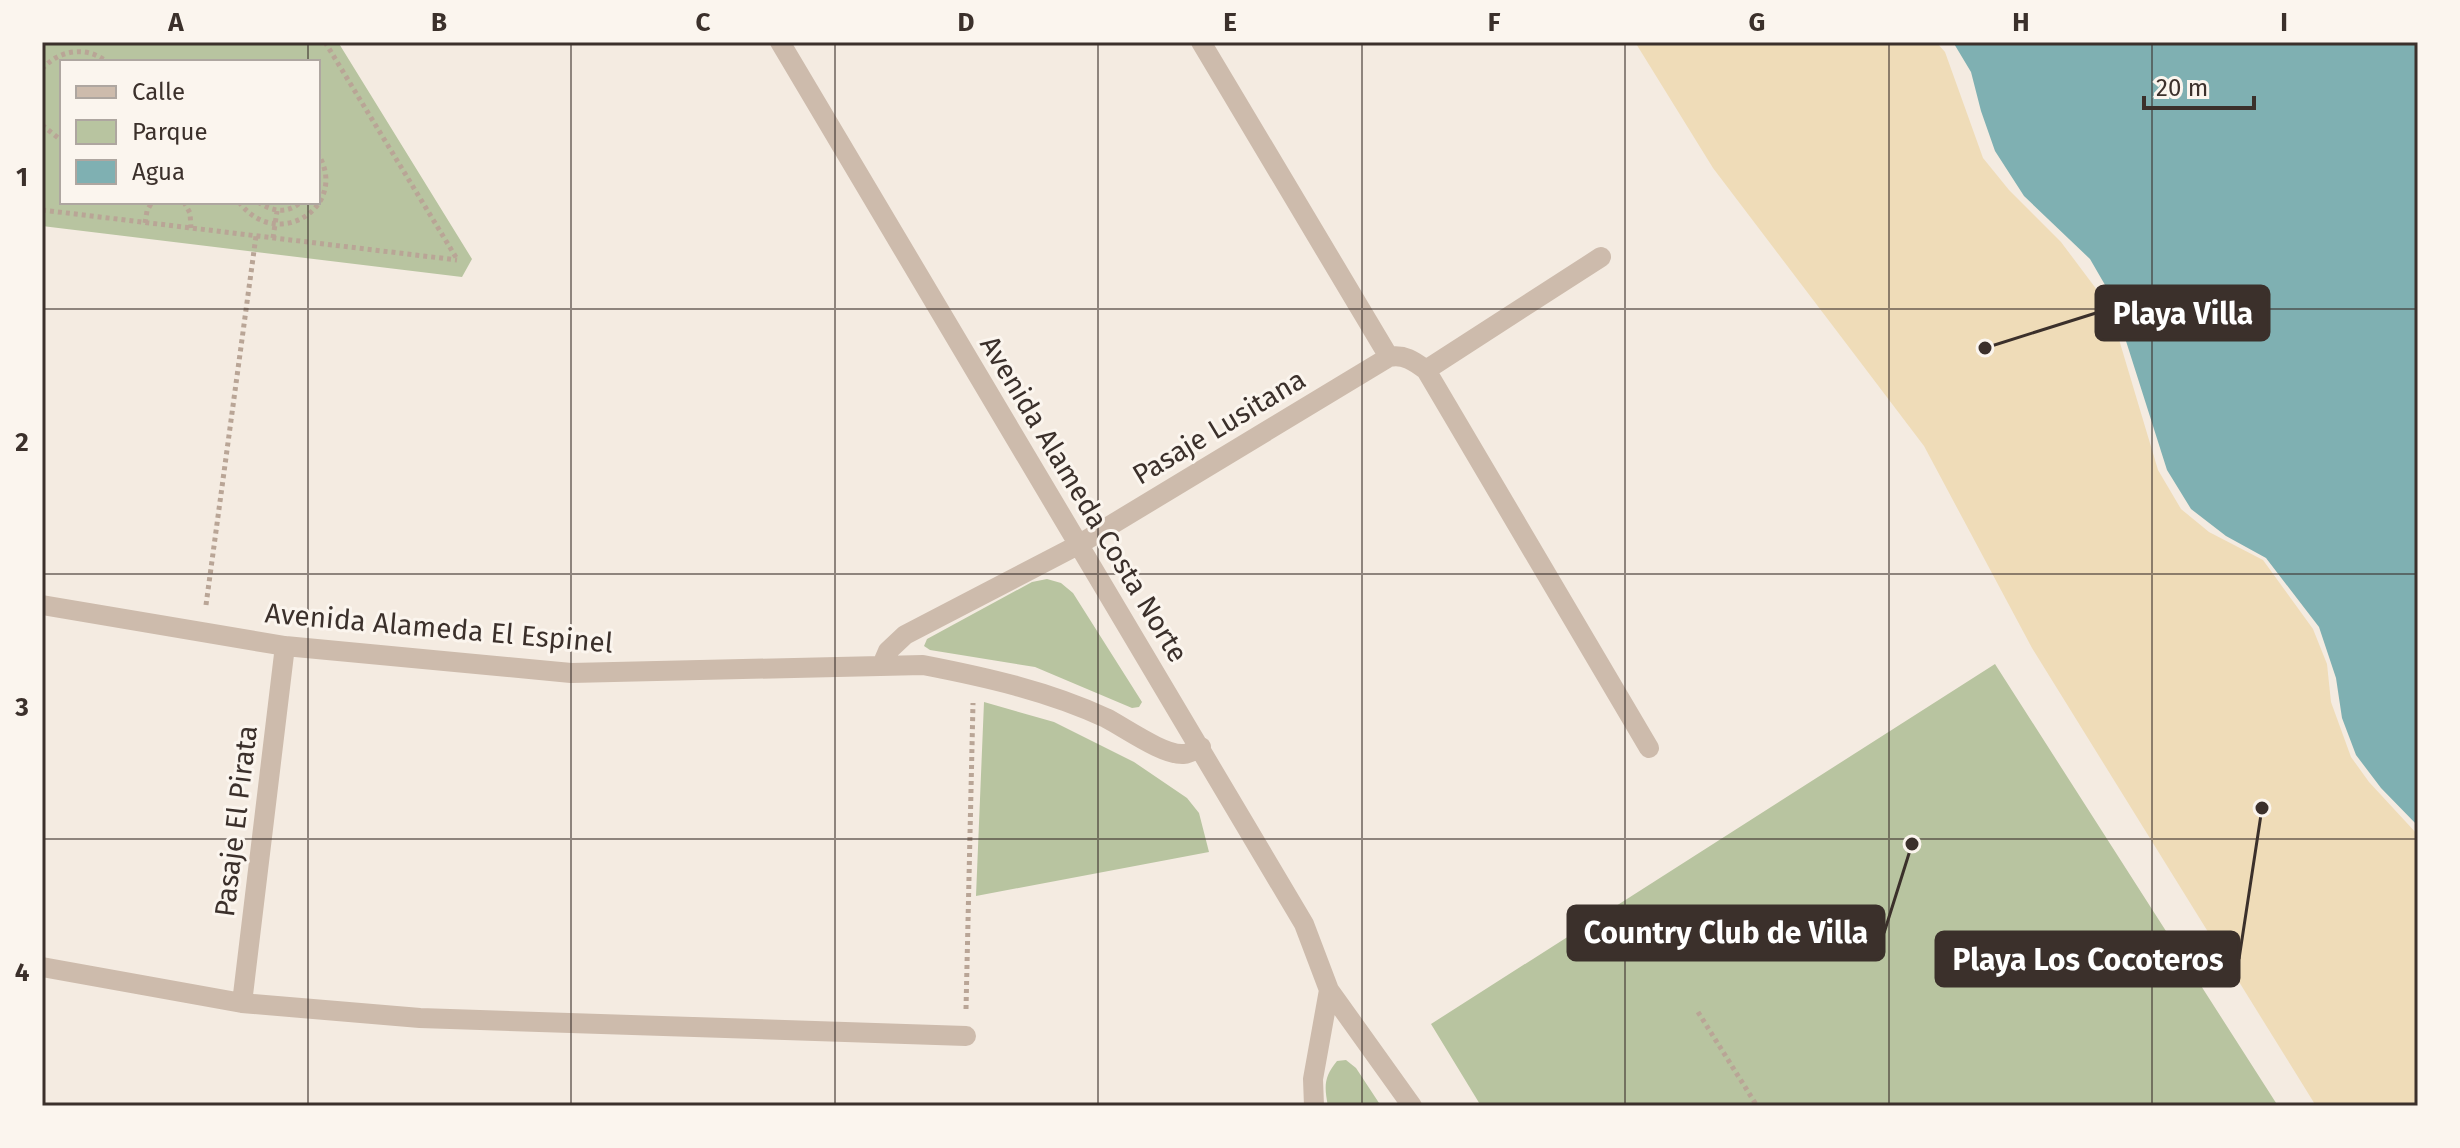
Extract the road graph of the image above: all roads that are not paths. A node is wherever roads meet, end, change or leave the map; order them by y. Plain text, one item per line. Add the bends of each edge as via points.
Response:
1 (780, 42) edge
2 (1201, 42) edge
3 (1601, 257) dead end
4 (1389, 357) junction
5 (1426, 370) junction
6 (1078, 545) junction
7 (42, 605) edge
8 (285, 646) junction
9 (882, 665) junction
10 (1201, 747) junction
11 (1649, 748) dead end
12 (42, 967) edge
13 (1329, 990) junction
14 (242, 1003) junction
15 (966, 1036) road end
16 (1314, 1106) edge
17 (1412, 1106) edge

1 - 6 street, Avenida Alameda Costa Norte
2 - 4 street
3 - 5 street
4 - 5 street via 1412,360
4 - 6 street, Pasaje Lusitana
5 - 11 street
6 - 9 street via 905,635
6 - 10 street, Avenida Alameda Costa Norte
7 - 8 street, Avenida Alameda El Espinel
8 - 9 street, Avenida Alameda El Espinel via 571,673
8 - 14 street, Pasaje El Pirata
9 - 10 street, Avenida Alameda El Espinel via 923,665 973,674 1053,697 1167,750 1184,754
10 - 13 street, Avenida Alameda Costa Norte via 1304,924
12 - 14 street
13 - 16 street via 1313,1079
13 - 17 street, Avenida Alameda Costa Norte
14 - 15 street via 420,1018

